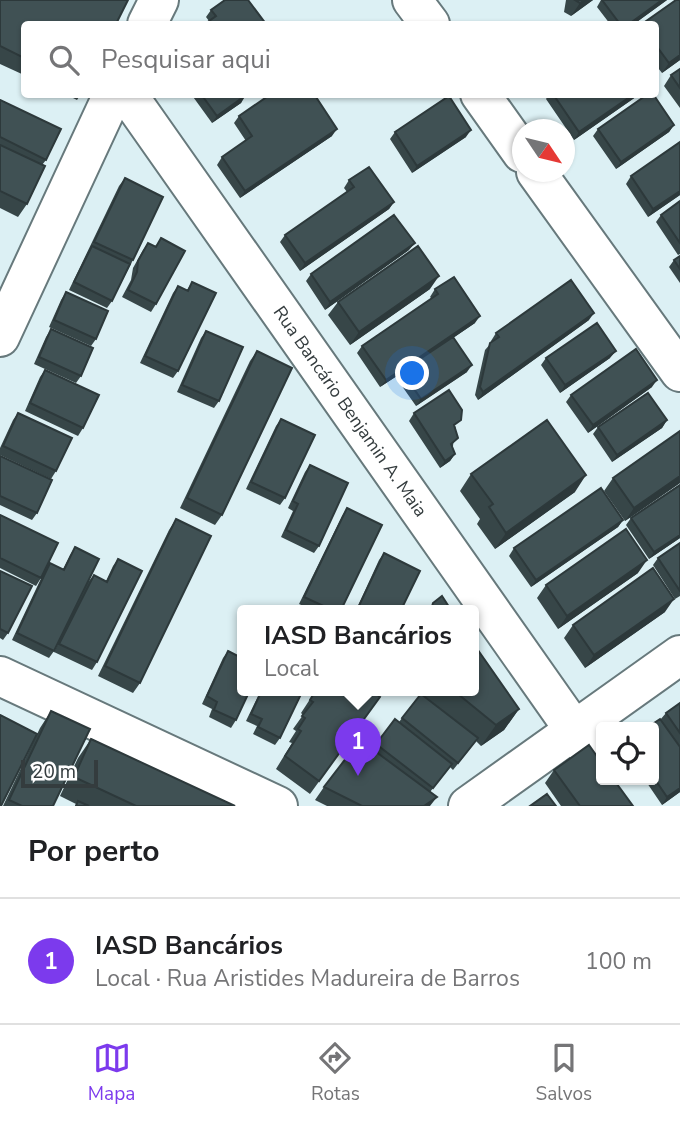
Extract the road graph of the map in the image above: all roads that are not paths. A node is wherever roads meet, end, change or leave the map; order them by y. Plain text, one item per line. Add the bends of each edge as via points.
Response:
1 (159, 0) edge
2 (412, 0) edge
3 (148, 21) edge
4 (428, 21) edge
5 (111, 98) edge
6 (130, 98) edge
7 (483, 98) edge
8 (512, 138) edge
9 (543, 182) edge
10 (0, 337) edge
11 (680, 372) edge
12 (680, 654) edge
13 (0, 676) edge
14 (574, 730) junction
15 (596, 761) edge
16 (278, 806) edge
17 (468, 806) edge

1 - 3 street
2 - 4 street
5 - 10 street
6 - 14 street, Rua Bancário Benjamin A. Maia
7 - 8 street
9 - 11 street
12 - 14 street
13 - 16 street
14 - 15 street, Rua Bancário Benjamin A. Maia
14 - 17 street

